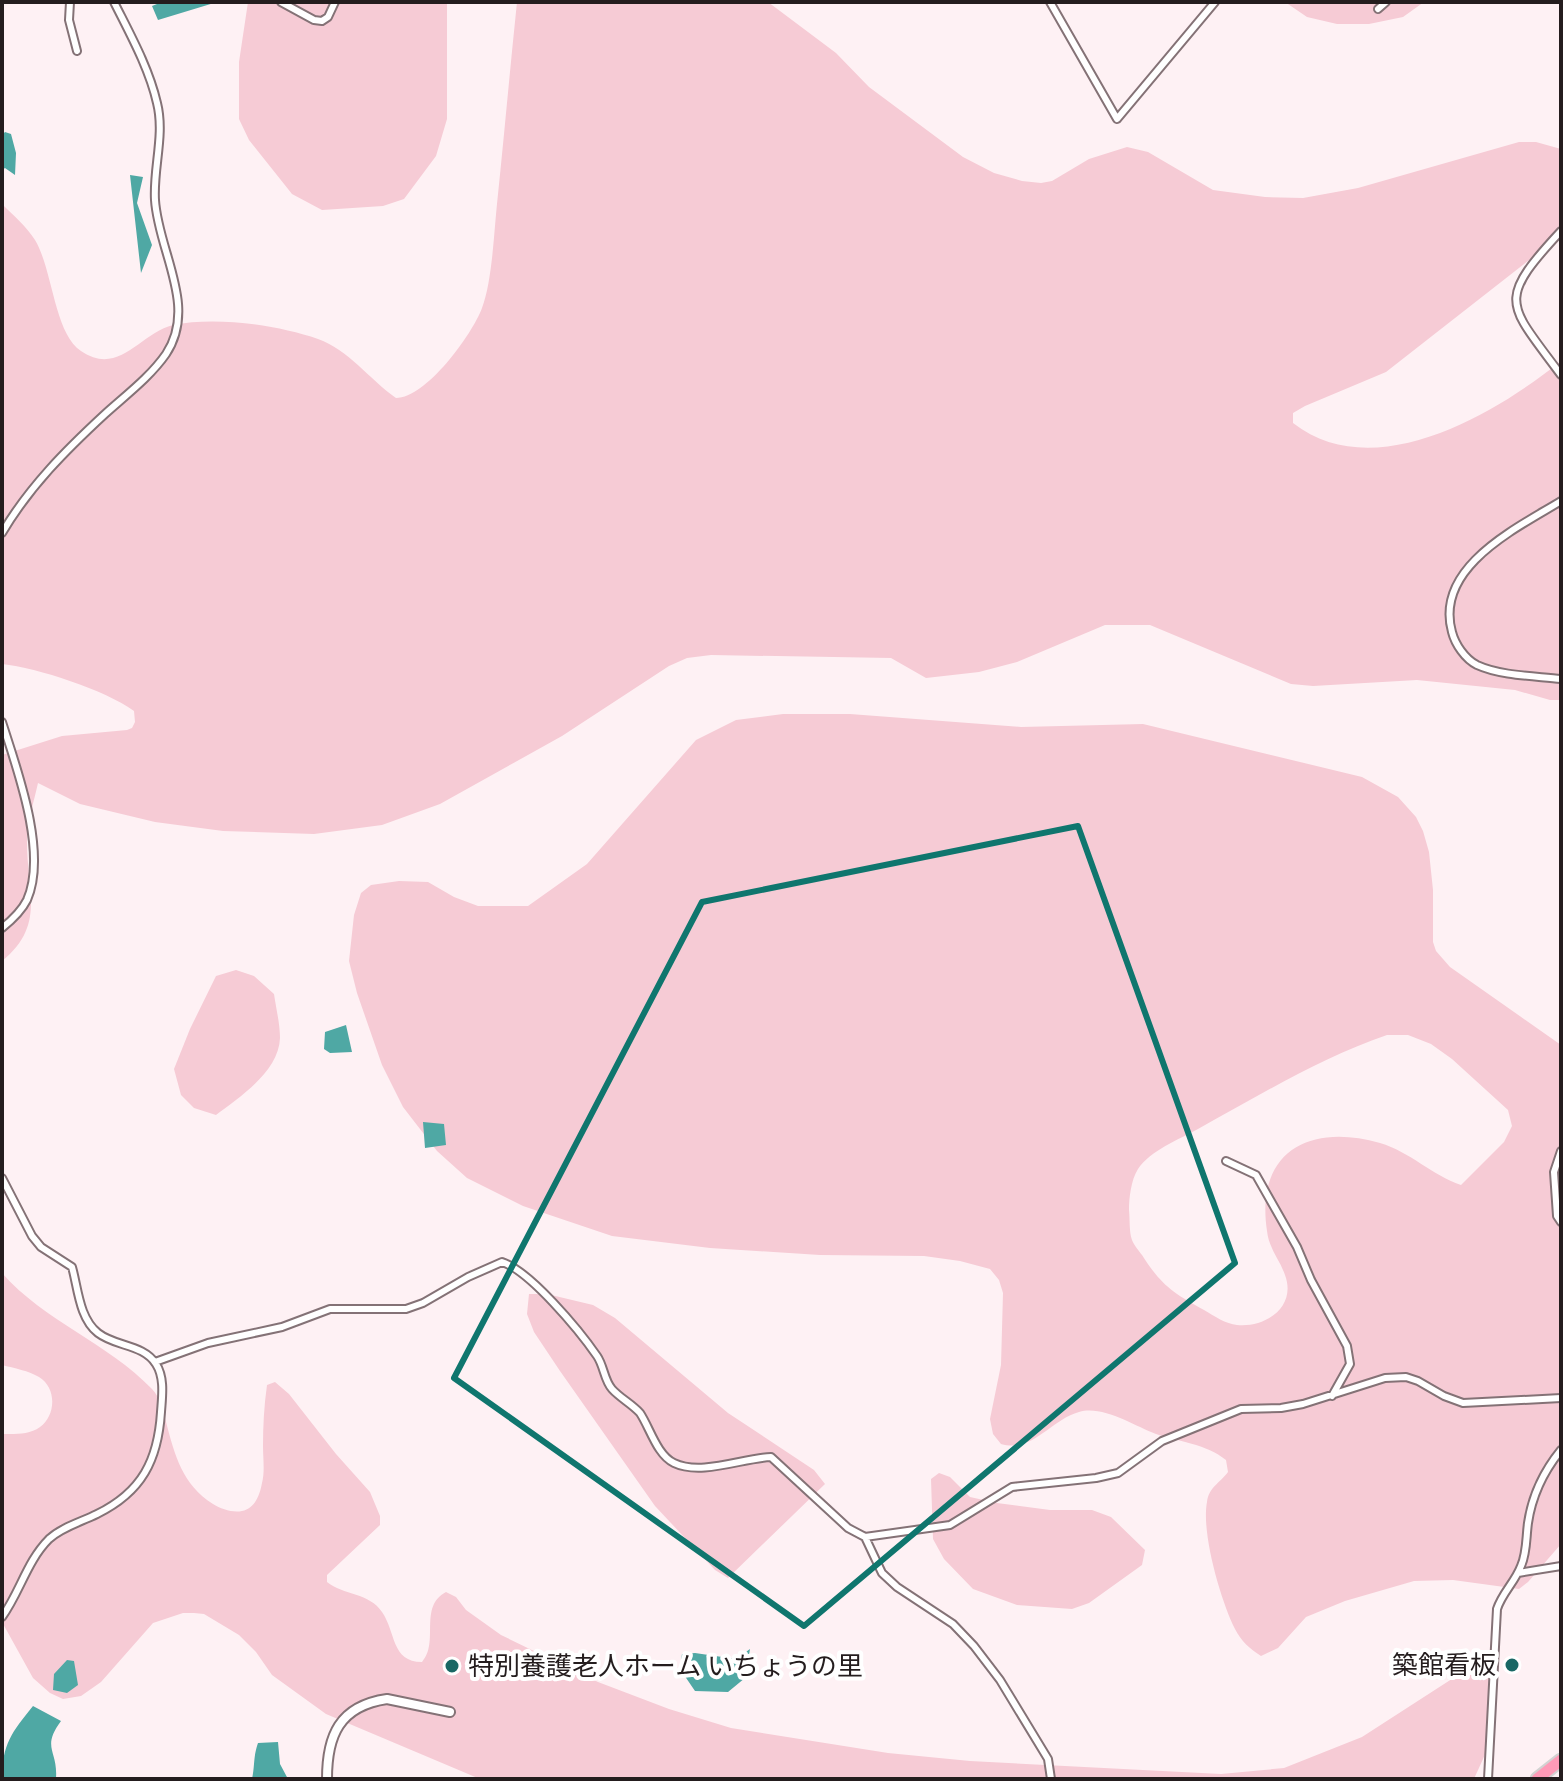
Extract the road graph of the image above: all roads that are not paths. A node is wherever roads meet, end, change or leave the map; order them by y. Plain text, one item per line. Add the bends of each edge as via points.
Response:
1 (70, 2) edge
2 (114, 2) edge
3 (281, 2) edge
4 (335, 2) edge
5 (1050, 2) edge
6 (1215, 2) edge
7 (1386, 2) edge
8 (1378, 9) dead end
9 (77, 51) dead end
10 (1561, 231) edge
11 (1561, 375) edge
12 (1561, 501) edge
13 (2, 533) edge
14 (1561, 679) edge
15 (2, 722) edge
16 (2, 928) edge
17 (1561, 1151) edge
18 (1226, 1161) dead end
19 (2, 1178) edge
20 (1561, 1222) edge
21 (155, 1362) junction
22 (1332, 1396) junction
23 (1561, 1398) edge
24 (1561, 1450) edge
25 (865, 1537) junction
26 (1561, 1566) edge
27 (1518, 1573) junction
28 (2, 1617) edge
29 (450, 1712) dead end
30 (1561, 1760) edge
31 (327, 1779) edge
32 (1051, 1779) edge
33 (1488, 1779) edge
34 (1537, 1779) edge

1 - 9 street
2 - 13 street via 158,106 155,205 179,297 175,338 151,372 36,483
3 - 4 street via 322,21
5 - 6 street via 1117,119
7 - 8 street
10 - 11 street via 1515,291 1525,327
12 - 14 street via 1481,553 1451,600 1455,641 1475,665
15 - 16 street via 33,829 28,899
17 - 20 street via 1554,1172
18 - 22 street via 1256,1175 1347,1346 1350,1364
19 - 21 street via 32,1236 72,1267 82,1311 97,1332 143,1351
21 - 25 street via 330,1309 406,1309 502,1262 523,1272 583,1338 600,1359 610,1387 638,1411 673,1463 706,1467 771,1457 848,1528
21 - 28 street via 162,1390 154,1460 123,1497 51,1537
22 - 23 street via 1385,1378 1406,1377 1463,1403
22 - 25 street via 1281,1408 1241,1409 1162,1441 1118,1473 1012,1487 950,1525
24 - 27 street via 1532,1503
25 - 32 street via 882,1573 953,1624 974,1646 1048,1759
26 - 27 street
27 - 33 street via 1497,1609
29 - 31 street via 387,1699 349,1713 331,1735
30 - 34 highway

